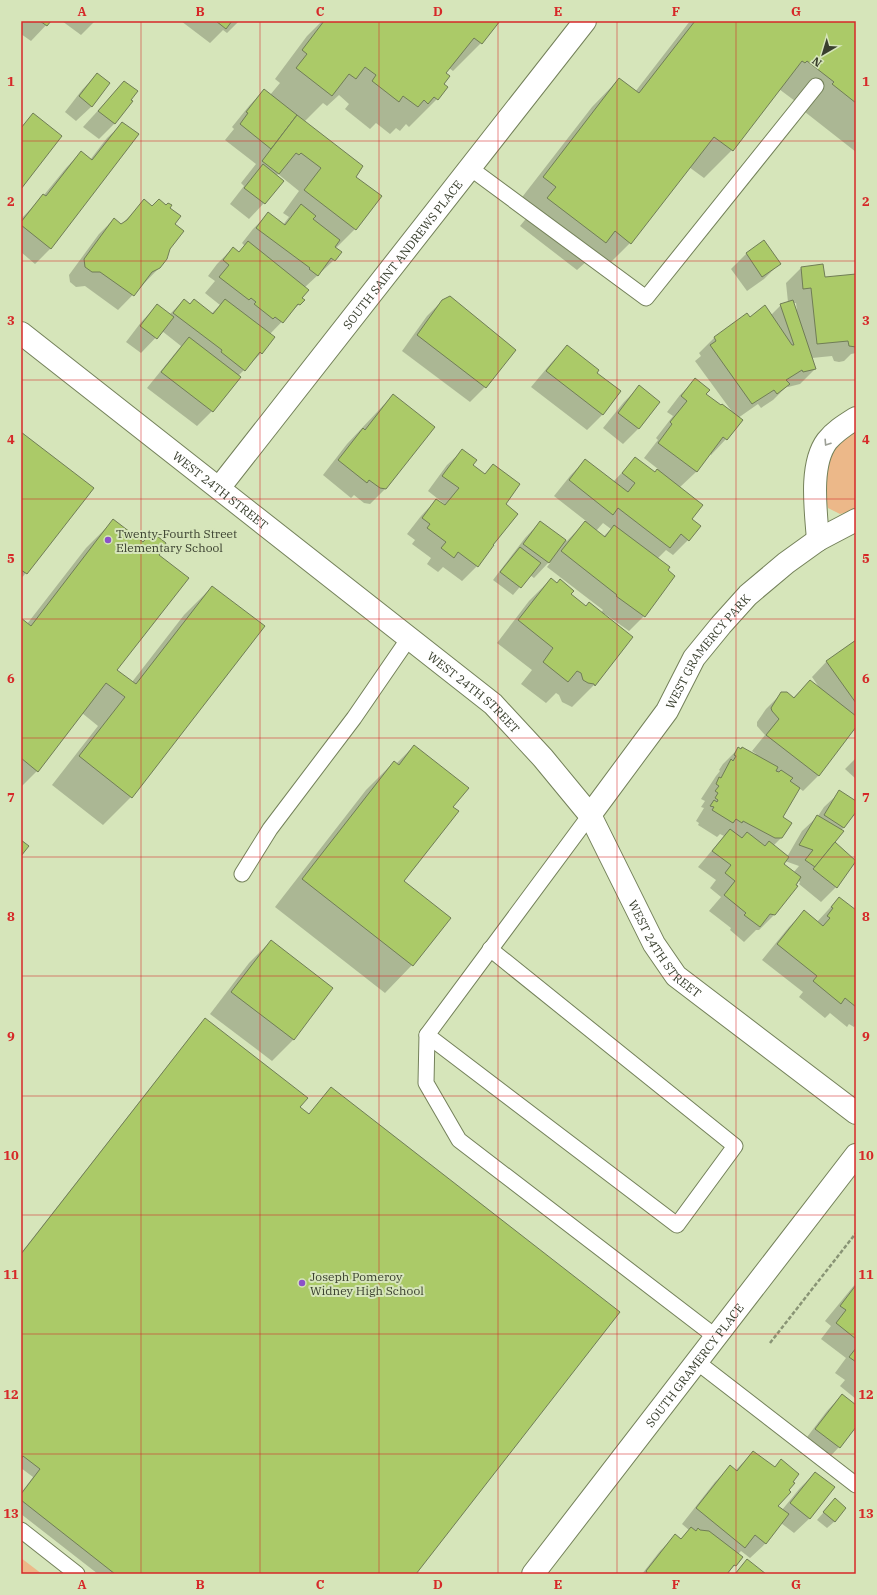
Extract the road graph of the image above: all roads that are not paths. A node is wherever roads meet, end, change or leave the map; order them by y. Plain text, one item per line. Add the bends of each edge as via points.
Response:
1 (585, 21) edge
2 (816, 86) dead end
3 (470, 168) junction
4 (21, 333) edge
5 (856, 418) edge
6 (219, 488) junction
7 (856, 520) edge
8 (818, 540) junction
9 (409, 638) junction
10 (590, 814) junction
11 (242, 874) dead end
12 (490, 949) junction
13 (427, 1035) junction
14 (856, 1112) edge
15 (856, 1156) edge
16 (716, 1337) junction
17 (697, 1362) junction
18 (856, 1485) edge
19 (21, 1530) edge
20 (77, 1574) edge
21 (533, 1574) edge

1 - 3 street, SOUTH SAINT ANDREWS PLACE
2 - 3 lane via 646,298
3 - 6 street, SOUTH SAINT ANDREWS PLACE
4 - 6 street, WEST 24TH STREET
5 -> 8 street via 831,437 818,459
6 - 9 street, WEST 24TH STREET
7 - 8 street, WEST GRAMERCY PARK
8 - 10 street, WEST GRAMERCY PARK via 748,595 721,625 694,658 667,711
9 - 10 street, WEST 24TH STREET via 493,704
9 - 11 lane via 354,718 270,829
10 - 12 lane
10 - 14 street, WEST 24TH STREET via 654,944 676,976
12 - 13 lane
12 - 13 lane via 735,1146 676,1225
13 - 16 lane via 426,1082 459,1140
15 - 16 street, SOUTH GRAMERCY PLACE
16 - 17 street, SOUTH GRAMERCY PLACE
17 - 18 lane
17 - 21 street, SOUTH GRAMERCY PLACE
19 - 20 lane

